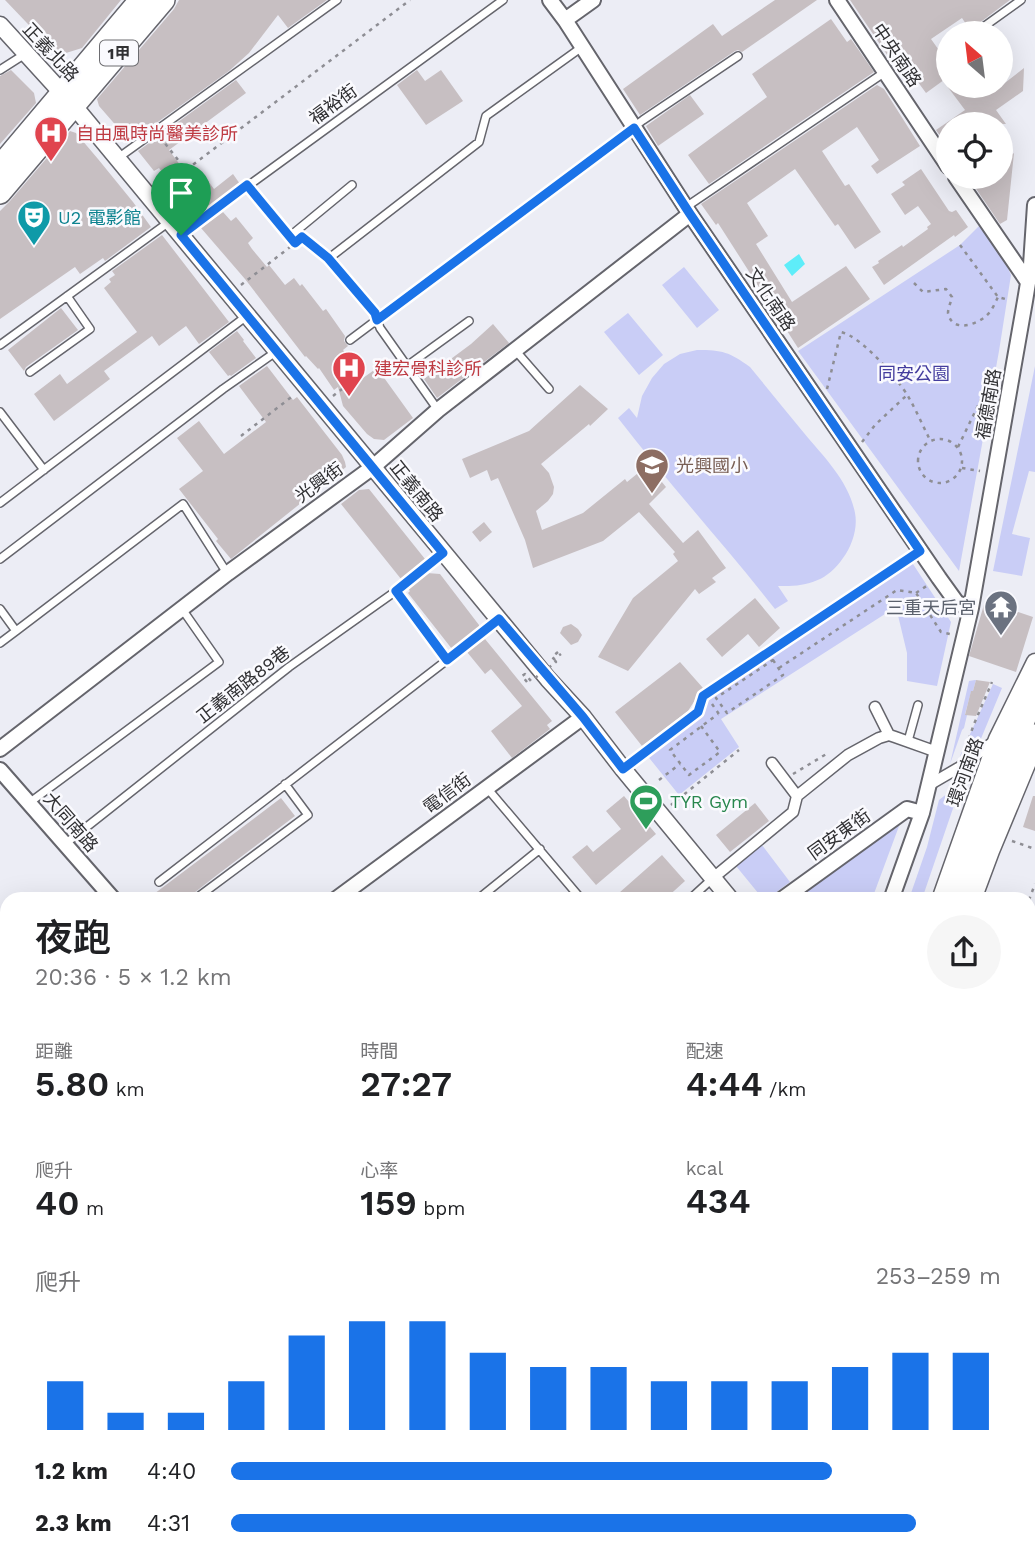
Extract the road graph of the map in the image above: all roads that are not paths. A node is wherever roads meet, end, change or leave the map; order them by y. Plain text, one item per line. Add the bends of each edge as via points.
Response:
1 (140, 0) edge
2 (164, 0) edge
3 (337, 0) edge
4 (503, 0) edge
5 (550, 0) edge
6 (593, 0) edge
7 (837, 0) edge
8 (1021, 0) edge
9 (565, 20) junction
10 (992, 21) edge
11 (0, 26) edge
12 (582, 47) junction
13 (26, 53) junction
14 (738, 56) dead end
15 (0, 70) edge
16 (884, 72) junction
17 (68, 99) junction
18 (634, 128) junction
19 (936, 148) edge
20 (118, 158) junction
21 (0, 166) edge
22 (352, 185) dead end
23 (964, 189) edge
24 (0, 192) edge
25 (1035, 205) edge
26 (687, 211) junction
27 (170, 221) junction
28 (181, 235) junction
29 (328, 258) junction
30 (1032, 287) edge
31 (67, 296) junction
32 (248, 315) junction
33 (377, 320) junction
34 (470, 321) dead end
35 (350, 340) dead end
36 (0, 345) edge
37 (278, 351) junction
38 (515, 351) junction
39 (407, 366) junction
40 (30, 372) dead end
41 (549, 389) dead end
42 (438, 410) junction
43 (0, 412) edge
44 (9, 424) junction
45 (0, 431) edge
46 (373, 467) junction
47 (44, 470) junction
48 (0, 503) edge
49 (920, 551) junction
50 (443, 553) junction
51 (0, 559) edge
52 (228, 573) junction
53 (396, 591) junction
54 (971, 608) junction
55 (0, 609) edge
56 (182, 609) junction
57 (499, 619) junction
58 (16, 631) junction
59 (0, 643) edge
60 (447, 660) junction
61 (1035, 662) edge
62 (1035, 691) edge
63 (918, 705) dead end
64 (875, 707) dead end
65 (1035, 714) edge
66 (583, 717) junction
67 (889, 735) junction
68 (1035, 736) edge
69 (997, 739) junction
70 (908, 741) junction
71 (0, 749) edge
72 (1035, 750) edge
73 (937, 752) junction
74 (772, 763) dead end
75 (623, 769) junction
76 (0, 770) edge
77 (1017, 778) junction
78 (285, 784) junction
79 (929, 785) junction
80 (487, 788) junction
81 (797, 796) junction
82 (29, 803) junction
83 (922, 813) junction
84 (65, 844) junction
85 (540, 849) junction
86 (713, 878) junction
87 (159, 882) dead end
88 (107, 892) edge
89 (205, 892) edge
90 (346, 892) edge
91 (487, 892) edge
92 (575, 892) edge
93 (698, 892) edge
94 (724, 892) edge
95 (792, 892) edge
96 (894, 892) edge
97 (943, 892) edge
98 (955, 892) edge
99 (974, 892) edge
100 (974, 892) edge

1 - 17 main road, 1甲
2 - 17 main road, 1甲
3 - 20 lane
4 - 28 lane, 福裕街
5 - 9 street, 文化南路
6 - 9 street
7 - 16 street, 中央南路
8 - 10 lane
9 - 12 street, 文化南路
11 - 13 street, 正義北路
12 - 18 street, 文化南路
12 - 29 lane via 486,116 479,142
13 - 15 lane
13 - 17 street, 正義北路
14 - 18 lane
16 - 19 street, 中央南路
16 - 26 lane
17 - 20 street, 正義南路
17 - 21 main road, 1甲
17 - 24 main road, 1甲
18 - 26 street, 文化南路
18 - 33 lane
20 - 27 street, 正義南路
22 - 29 lane via 295,232 299,240
23 - 30 street
25 - 30 street, 福德南路
26 - 38 street, 光興街
26 - 49 street, 文化南路
27 - 28 street, 正義南路
27 - 31 lane
28 - 32 street, 正義南路
29 - 33 lane
30 - 54 street, 福德南路
31 - 36 lane
31 - 40 lane via 90,329
32 - 37 street, 正義南路
32 - 47 lane
33 - 35 lane
33 - 39 lane
34 - 39 lane
37 - 46 street, 正義南路
37 - 51 lane
38 - 41 lane
38 - 42 street, 光興街
39 - 42 lane
42 - 46 street, 光興街
43 - 44 lane
44 - 45 lane
44 - 47 lane
46 - 50 street, 正義南路
46 - 52 street, 光興街
47 - 48 lane
49 - 54 street, 文化南路 via 957,603
49 - 75 lane via 703,696 698,712
50 - 53 lane, 正義南路89巷
50 - 57 street, 正義南路
52 - 56 street, 光興街
52 - 58 lane via 183,504
53 - 60 lane
53 - 84 lane, 正義南路89巷 via 289,667
54 - 73 street, 福德南路
55 - 58 lane
56 - 71 street, 光興街
56 - 82 lane via 219,662
57 - 60 lane
57 - 66 street, 正義南路
58 - 59 lane
60 - 78 lane
61 - 69 street, 環河南路
62 - 98 highway
63 - 70 lane
64 - 67 street
65 - 77 highway
66 - 75 street, 正義南路
66 - 80 street, 電信街
67 - 70 street
67 - 81 street via 848,755
68 - 77 highway
69 - 79 street
69 - 97 street, 環河南路
70 - 73 street
72 - 100 street
73 - 79 street, 福德南路
74 - 81 street
75 - 86 street, 正義南路
76 - 82 street, 大同南路
77 - 99 highway
78 - 87 lane
78 - 89 lane via 309,816
79 - 83 street, 福德南路
80 - 85 lane
80 - 90 street, 電信街
81 - 86 street via 793,811
82 - 84 street, 大同南路
83 - 95 street, 同安東街 via 907,809
83 - 96 street, 福德南路
84 - 88 street, 大同南路
85 - 91 lane
85 - 92 lane
86 - 93 lane
86 - 94 street, 正義南路

